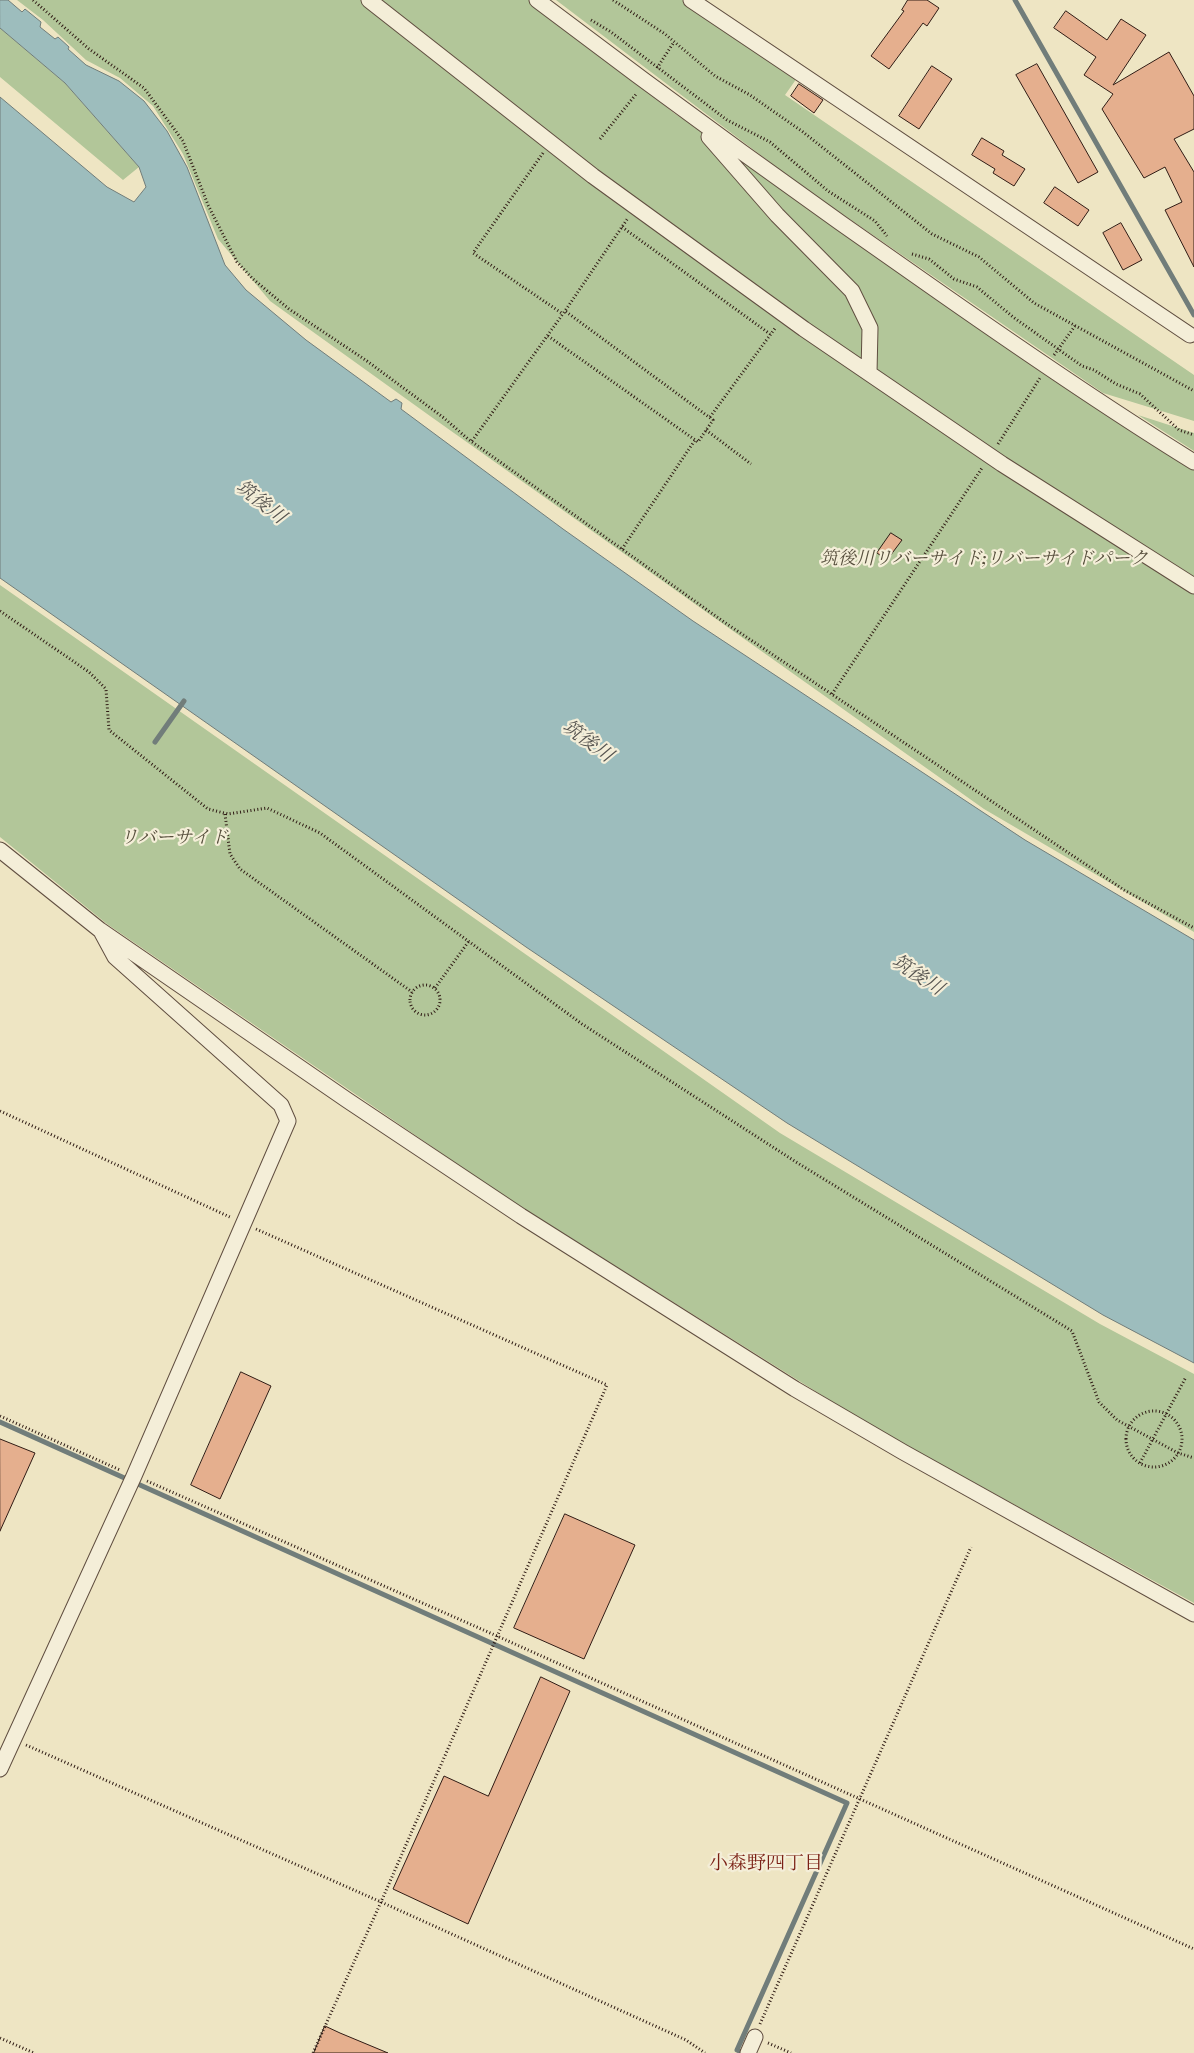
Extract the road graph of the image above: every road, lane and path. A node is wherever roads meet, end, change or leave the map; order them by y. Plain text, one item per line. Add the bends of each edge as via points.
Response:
1 (33, 0) edge
2 (369, 0) edge
3 (537, 0) edge
4 (614, 0) edge
5 (690, 0) edge
6 (589, 18) dead end
7 (674, 42) junction
8 (658, 67) junction
9 (646, 82) junction
10 (692, 116) junction
11 (600, 139) dead end
12 (550, 142) junction
13 (635, 207) junction
14 (622, 227) junction
15 (890, 239) dead end
16 (910, 253) dead end
17 (564, 313) junction
18 (786, 316) junction
19 (1075, 326) junction
20 (770, 334) junction
21 (1190, 335) dead end
22 (548, 336) junction
23 (1059, 348) junction
24 (1048, 366) junction
25 (869, 373) junction
26 (1194, 391) edge
27 (710, 418) junction
28 (706, 430) junction
29 (1194, 435) edge
30 (695, 440) junction
31 (472, 441) junction
32 (990, 456) junction
33 (1194, 462) edge
34 (751, 464) dead end
35 (622, 549) junction
36 (1194, 586) edge
37 (0, 611) edge
38 (832, 694) junction
39 (225, 814) junction
40 (0, 850) edge
41 (1194, 928) edge
42 (100, 930) junction
43 (469, 941) junction
44 (435, 988) junction
45 (412, 992) junction
46 (0, 1111) edge
47 (244, 1224) junction
48 (1186, 1377) dead end
49 (1166, 1414) junction
50 (0, 1416) edge
51 (1128, 1426) junction
52 (1152, 1439) junction
53 (1178, 1453) junction
54 (1194, 1458) edge
55 (1140, 1463) junction
56 (134, 1476) junction
57 (971, 1546) dead end
58 (1194, 1614) edge
59 (497, 1636) junction
60 (13, 1739) junction
61 (0, 1768) edge
62 (858, 1798) junction
63 (382, 1902) junction
64 (1194, 1949) edge
65 (755, 2037) junction
66 (0, 2038) edge
67 (34, 2053) edge
68 (313, 2053) edge
69 (705, 2053) edge
70 (748, 2053) edge
71 (790, 2053) edge

1 - 31 path via 89,49 144,88 183,140 208,205 237,262 253,279 288,309 367,361
2 - 12 street
3 - 9 street
4 - 7 path
5 - 21 street
6 - 8 path
7 - 8 path
7 - 19 path via 715,76 750,95 803,132 932,234 979,257 1034,303
8 - 15 path via 727,120 770,142 828,191 875,221
9 - 10 street
9 - 11 path
10 - 24 street
10 - 25 street via 777,215 852,291 870,328
12 - 13 street
12 - 17 path via 473,253
13 - 14 path
13 - 18 street
14 - 17 path
14 - 20 path
16 - 23 path via 930,259 954,279 977,287 1013,317
17 - 22 path
17 - 27 path
18 - 20 path
18 - 25 street
19 - 23 path
19 - 26 path
20 - 27 path
22 - 30 path
22 - 31 path
23 - 29 path via 1082,366 1140,394 1179,430
24 - 32 path
24 - 33 street
25 - 32 street
27 - 28 path via 713,420
28 - 30 path via 698,442
28 - 34 path
30 - 35 path
31 - 35 path
32 - 36 street
32 - 38 path
35 - 38 path
37 - 39 path via 90,672 106,689 109,730 208,809
38 - 41 path via 1124,890
39 - 43 path via 267,808 320,832
39 - 45 path via 230,854 240,869
40 - 42 street
42 - 47 street via 115,957 281,1104 288,1121
42 - 58 street via 521,1216 795,1389
43 - 44 path
43 - 51 path via 582,1024 763,1141 1072,1331 1099,1402
44 - 45 path via 425,985
44 - 45 path via 441,1001 437,1010 429,1015 419,1014 412,1008
46 - 47 path
47 - 56 street
47 - 59 path via 607,1385
48 - 49 path
49 - 51 path via 1150,1411 1141,1414
49 - 52 path
49 - 53 path via 1179,1427 1181,1445
50 - 56 path
51 - 52 path
51 - 55 path via 1126,1445
52 - 53 path
52 - 55 path
53 - 54 path
53 - 55 path via 1163,1465 1154,1467
56 - 59 path
56 - 60 street
57 - 62 path
59 - 62 path
59 - 63 path
60 - 61 street
60 - 63 path
62 - 64 path
62 - 65 path
63 - 68 path
63 - 69 path via 686,2040
65 - 70 street
65 - 71 path
66 - 67 path

